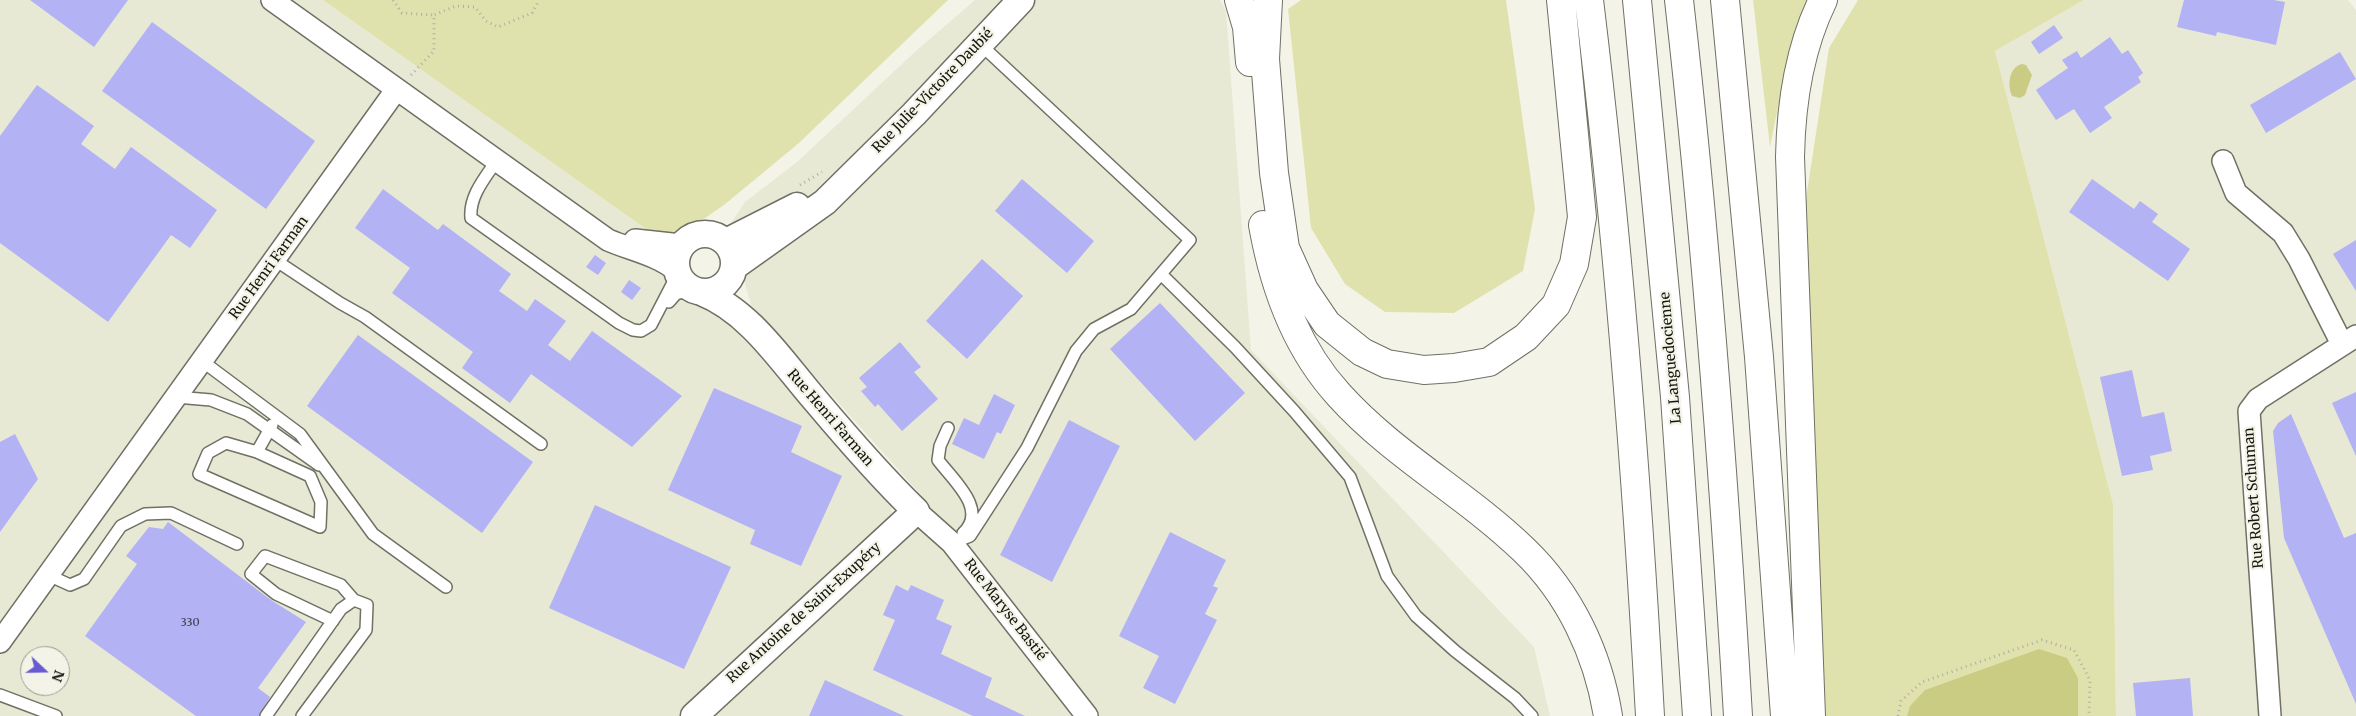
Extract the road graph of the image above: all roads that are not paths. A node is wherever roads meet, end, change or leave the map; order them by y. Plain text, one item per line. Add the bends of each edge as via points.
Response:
1 (272, 0) edge
2 (1021, 0) edge
3 (1239, 0) edge
4 (1268, 0) edge
5 (1561, 0) edge
6 (1589, 0) edge
7 (1636, 0) edge
8 (1678, 0) edge
9 (1725, 0) edge
10 (1823, 0) edge
11 (980, 44) junction
12 (396, 90) junction
13 (496, 160) junction
14 (2223, 161) dead end
15 (835, 176) junction
16 (594, 228) junction
17 (726, 242) junction
18 (681, 245) junction
19 (275, 260) junction
20 (731, 274) junction
21 (1161, 274) junction
22 (687, 281) junction
23 (663, 305) junction
24 (748, 323) junction
25 (2349, 340) edge
26 (202, 361) junction
27 (176, 397) junction
28 (276, 416) junction
29 (948, 428) dead end
30 (269, 430) junction
31 (541, 444) dead end
32 (258, 452) junction
33 (330, 473) junction
34 (916, 511) junction
35 (952, 543) junction
36 (237, 544) dead end
37 (48, 575) junction
38 (446, 587) dead end
39 (354, 600) junction
40 (333, 622) junction
41 (0, 642) edge
42 (0, 694) edge
43 (56, 716) edge
44 (266, 716) edge
45 (302, 716) edge
46 (694, 716) edge
47 (1087, 716) edge
48 (1532, 716) edge
49 (1608, 716) edge
50 (1650, 716) edge
51 (1697, 716) edge
52 (1738, 716) edge
53 (1785, 716) edge
54 (1811, 716) edge
55 (2270, 716) edge

1 - 12 street
2 - 11 street, Rue Julie-Victoire Daubié
3 - 49 highway via 1249,46 1262,220 1278,290 1293,328 1319,370 1354,411 1395,448 1508,536 1556,586 1588,645
4 - 5 highway via 1265,59 1274,173 1285,248 1304,290 1327,324 1362,352 1387,364 1424,370 1489,362 1526,337 1556,305 1574,264 1582,217
6 - 50 highway via 1604,125 1640,546
7 - 51 highway, La Languedocienne via 1676,397
8 - 52 highway via 1711,335
9 - 53 highway via 1760,358
10 - 54 highway via 1798,72 1790,149
11 - 15 street, Rue Julie-Victoire Daubié
11 - 21 lane via 1190,240
12 - 13 street, Rue Henri Farman
12 - 19 street, Rue Henri Farman
13 - 16 street, Rue Henri Farman
13 - 23 lane via 474,195 470,206 471,218 633,330 642,331 650,325
14 - 25 street via 2236,193 2283,233
15 - 17 street, Rue Julie-Victoire Daubié
15 - 20 street, Rue Julie-Victoire Daubié via 825,202
16 - 18 street, Rue Henri Farman via 636,240
16 - 22 street, Rue Henri Farman via 608,240 656,257
17 - 18 street via 707,232 688,238
17 - 20 street via 734,257
18 - 22 street via 676,257
19 - 26 street, Rue Henri Farman
19 - 31 lane via 340,304 366,316
20 - 22 street via 719,289
20 - 24 street, Rue Henri Farman
21 - 35 lane via 1131,309 1094,329 1076,351 1027,448 993,501 970,536
21 - 48 lane via 1235,347 1350,478 1387,576 1416,616 1515,698
22 - 23 lane via 670,302
22 - 23 lane via 674,286 664,298
22 - 24 street, Rue Henri Farman via 715,297
24 - 34 street, Rue Henri Farman via 877,472
25 - 55 street, Rue Robert Schuman via 2258,399 2249,411
26 - 27 street, Rue Henri Farman
26 - 28 lane
27 - 30 lane via 211,400 247,414
27 - 37 street, Rue Henri Farman
28 - 30 lane
28 - 33 lane via 300,434
29 - 35 lane via 938,460 969,499 972,515 968,528
30 - 32 lane
30 - 33 lane
32 - 32 lane via 226,443 208,453 199,474 320,527 321,502 310,476
33 - 38 lane via 373,534
34 - 35 street, Rue Maryse Bastié
34 - 46 street, Rue Antoine de Saint-Exupéry
35 - 47 street, Rue Maryse Bastié
36 - 37 lane via 171,514 145,514 121,526 84,578 70,585
37 - 41 street, Rue Henri Farman
39 - 40 lane
39 - 40 lane via 341,585 265,556 251,574 276,594
39 - 45 lane via 366,605 366,630
40 - 44 lane
42 - 43 lane

